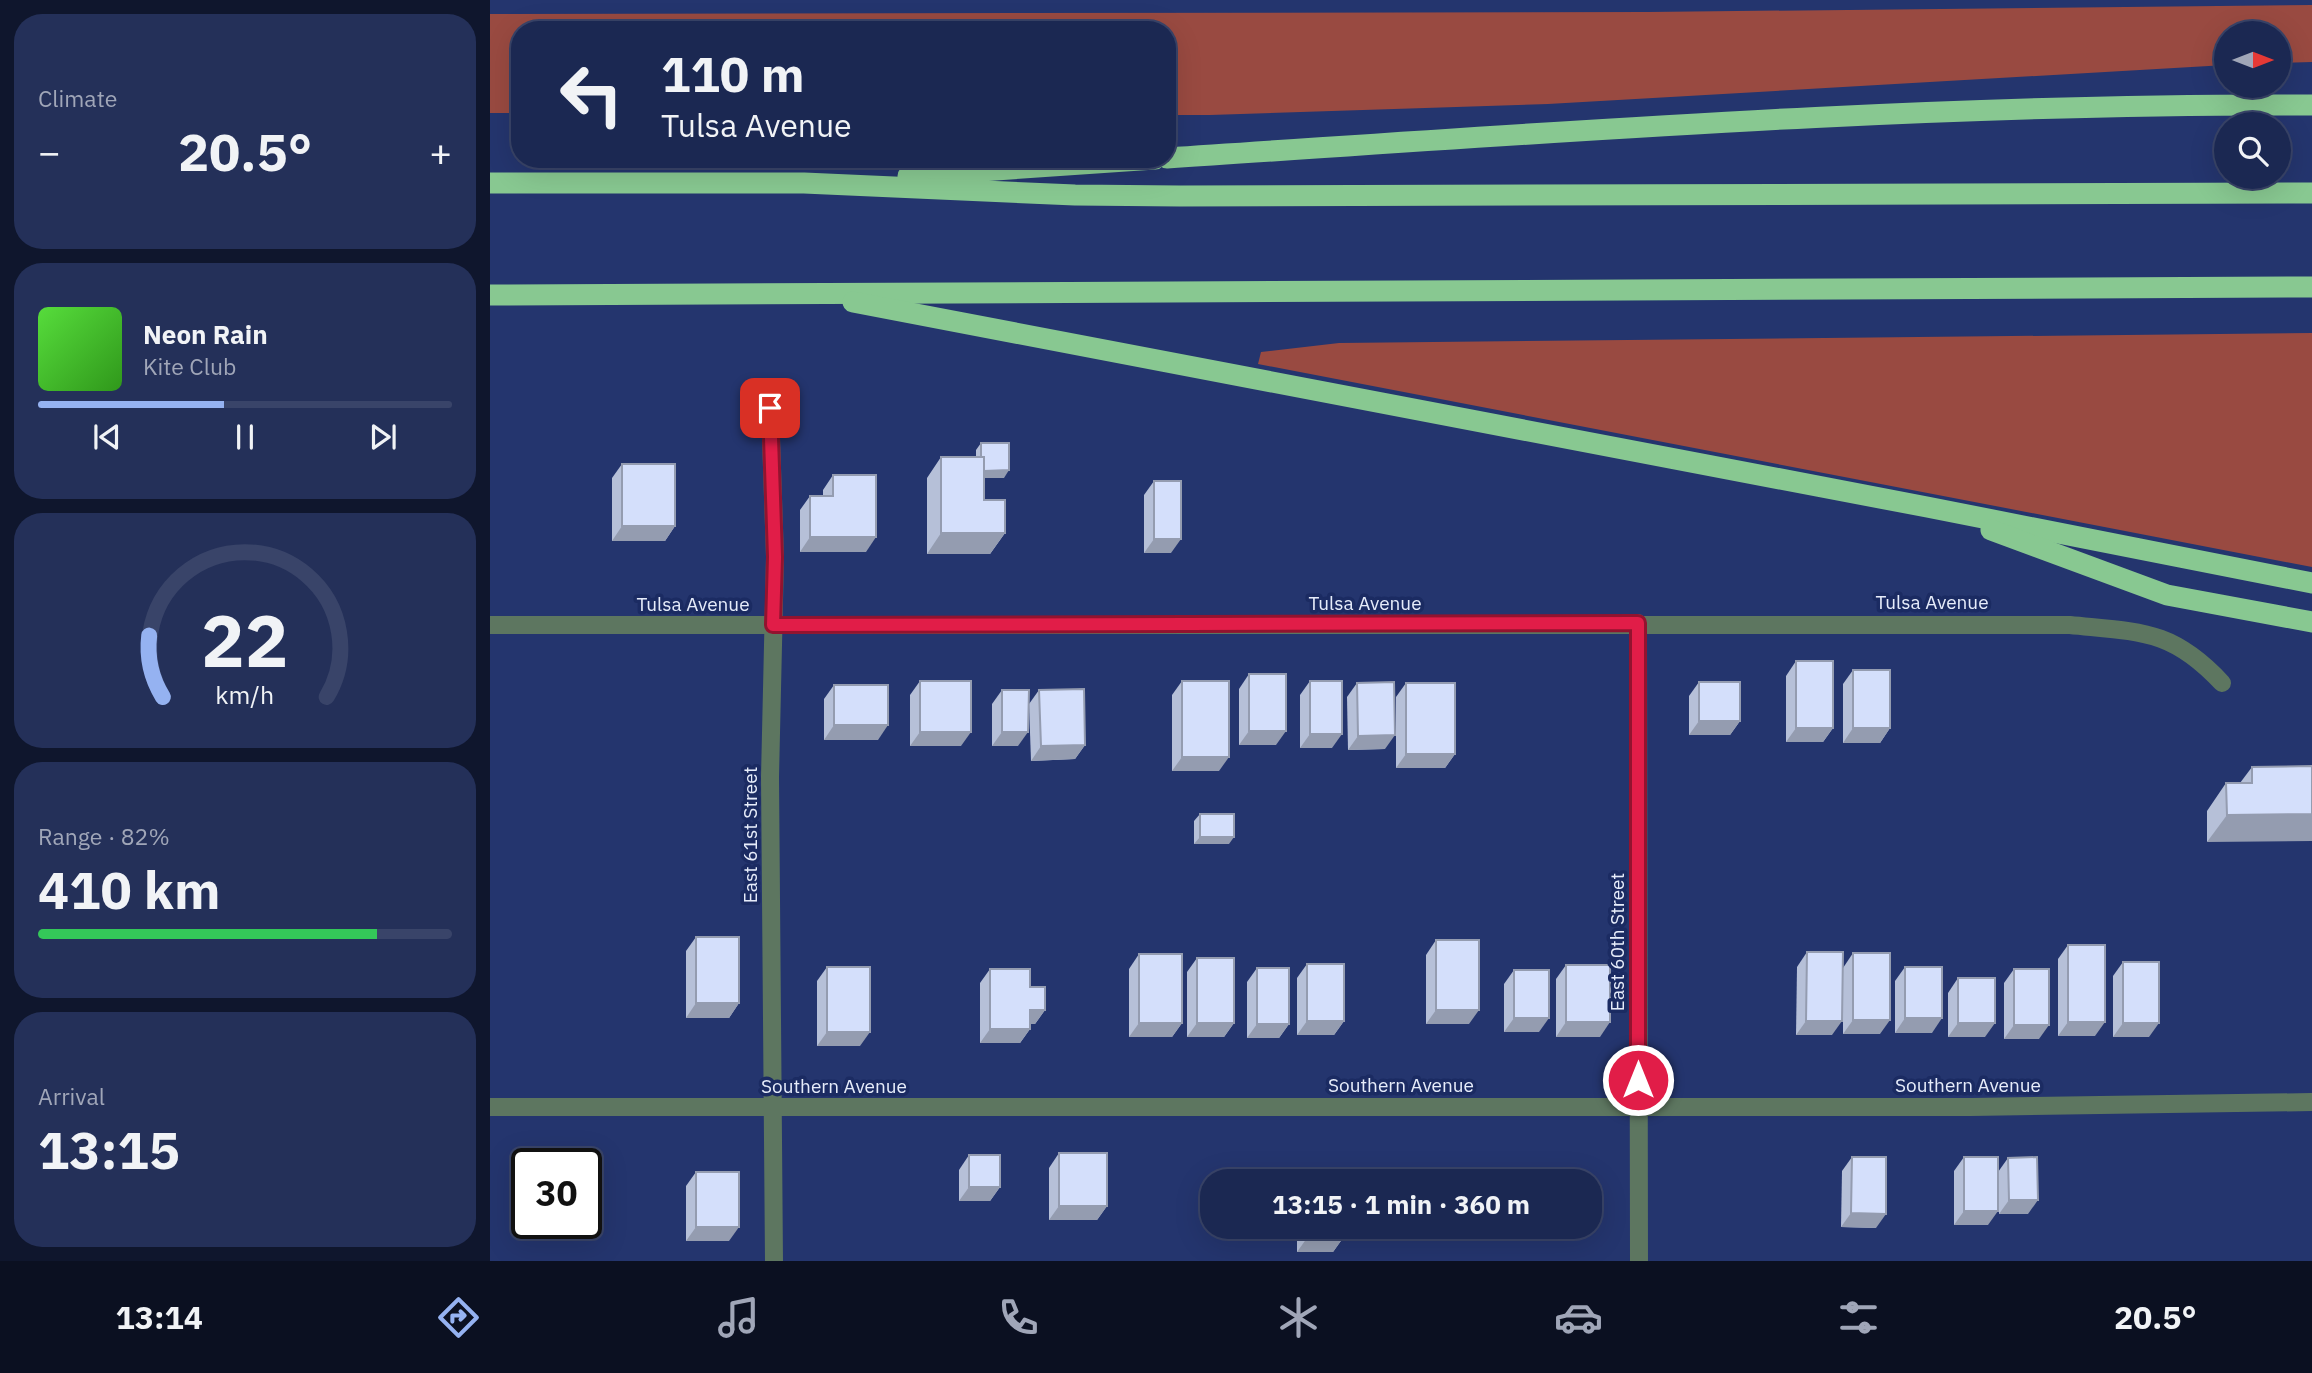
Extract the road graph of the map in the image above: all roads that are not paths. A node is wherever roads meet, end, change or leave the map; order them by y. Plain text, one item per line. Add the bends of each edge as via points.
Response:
1 (2312, 105) edge
2 (1176, 157) edge
3 (1023, 168) edge
4 (490, 183) edge
5 (804, 183) junction
6 (2312, 193) edge
7 (2312, 287) edge
8 (804, 293) junction
9 (490, 295) edge
10 (770, 408) dead end
11 (1927, 507) junction
12 (2312, 583) edge
13 (2312, 622) edge
14 (1638, 623) junction
15 (490, 625) edge
16 (773, 625) junction
17 (2222, 683) dead end
18 (2312, 1102) edge
19 (490, 1107) edge
20 (1638, 1107) junction
21 (773, 1108) junction
22 (774, 1261) edge
23 (1639, 1261) edge

1 - 2 highway via 2185,104 1730,121
3 - 5 highway
4 - 5 highway
5 - 6 highway via 1180,197
7 - 8 highway
8 - 9 highway
8 - 11 highway
10 - 16 street, East 61st Street
11 - 12 highway
11 - 13 highway via 2167,595
14 - 16 street, Tulsa Avenue
14 - 17 street, Tulsa Avenue via 2098,627 2168,641 2202,662
14 - 20 street, East 60th Street
15 - 16 street, Tulsa Avenue
16 - 21 street, East 61st Street
18 - 20 street, Southern Avenue
19 - 21 street, Southern Avenue
20 - 21 street, Southern Avenue
20 - 23 street, East 60th Street
21 - 22 street, East 61st Street

